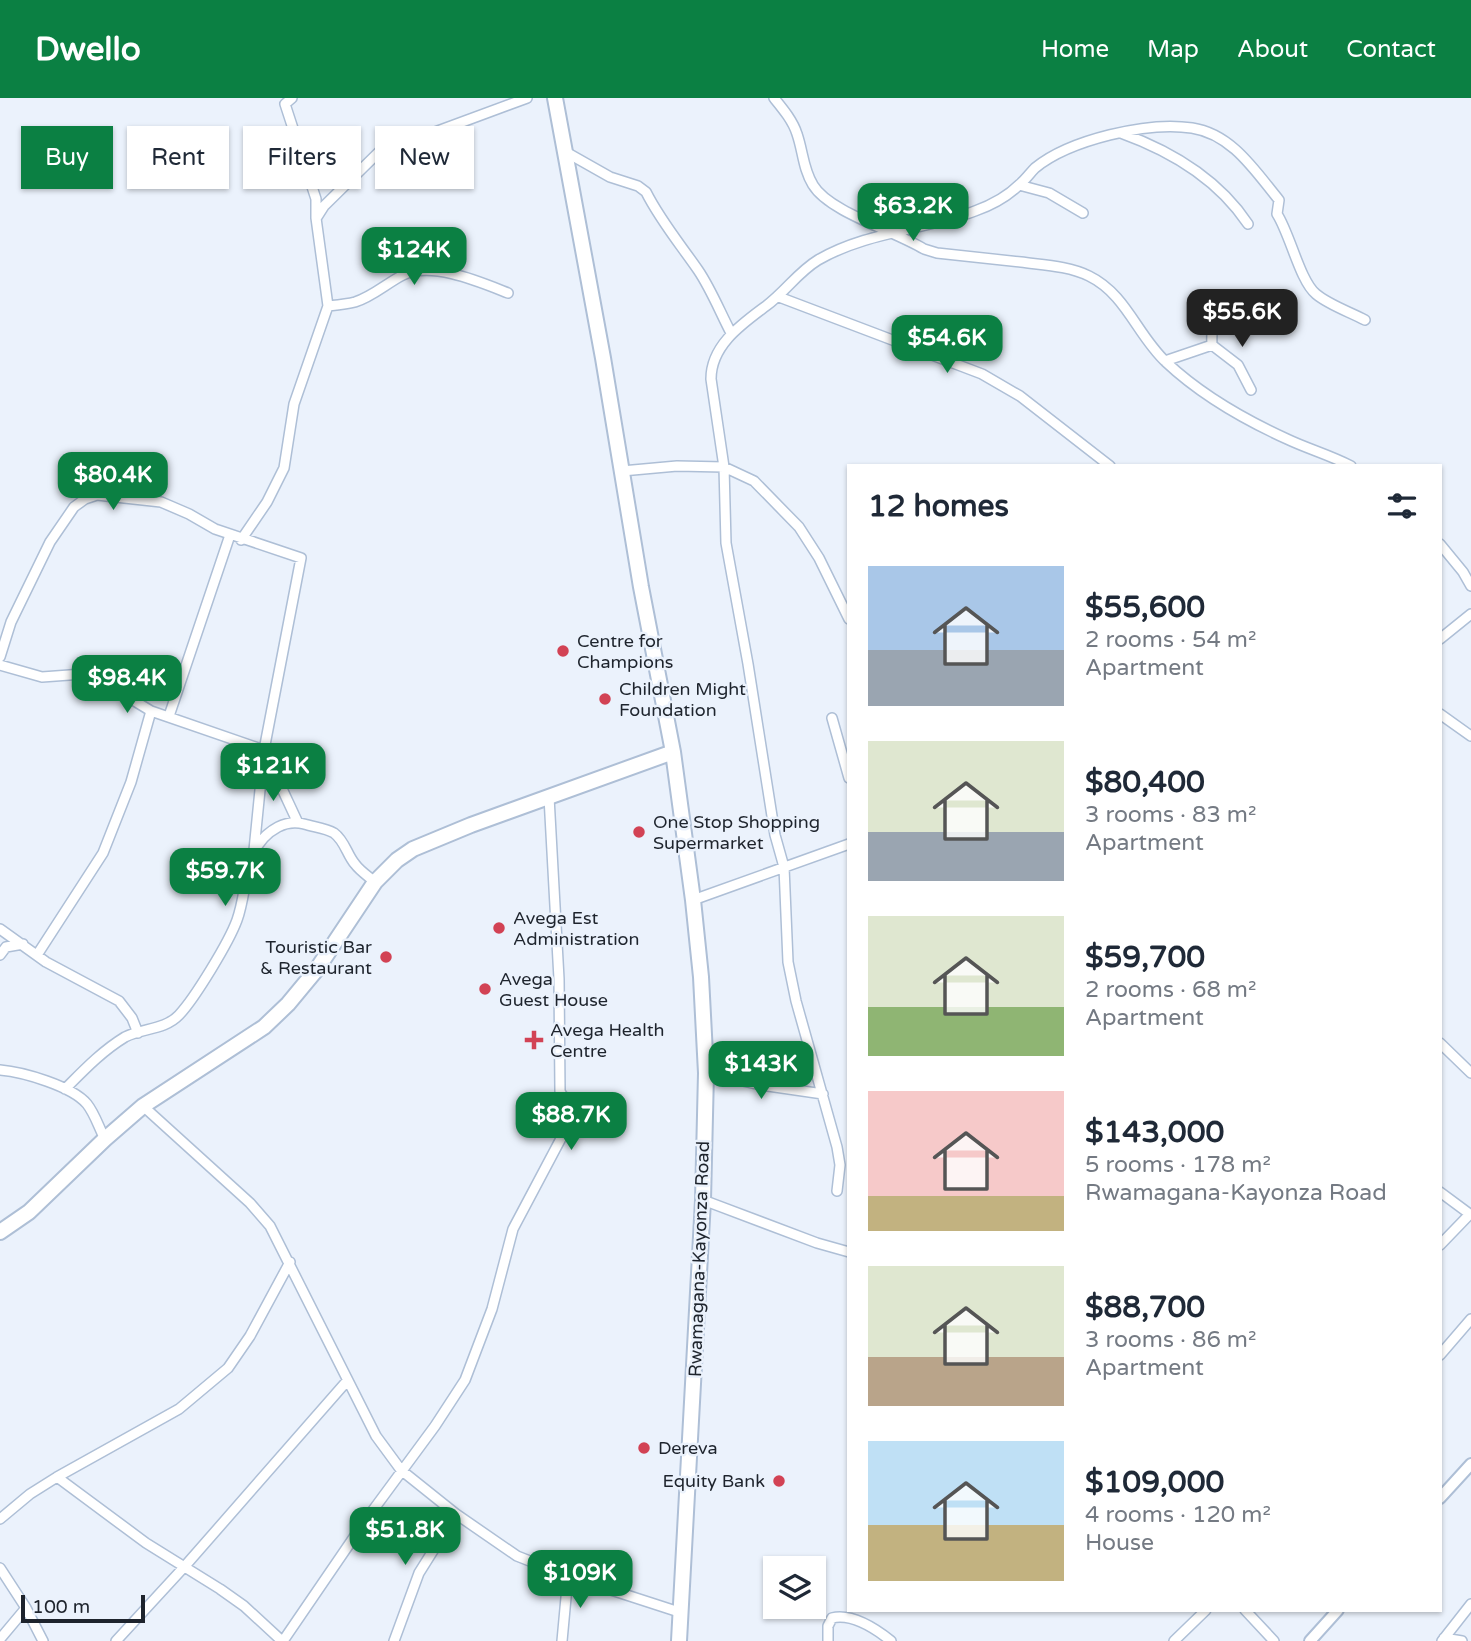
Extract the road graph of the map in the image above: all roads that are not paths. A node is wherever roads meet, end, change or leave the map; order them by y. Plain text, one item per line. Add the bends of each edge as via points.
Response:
1 (292, 98) edge
2 (527, 98) edge
3 (555, 98) edge
4 (774, 98) edge
5 (1119, 133) junction
6 (564, 151) junction
7 (1019, 185) junction
8 (1083, 213) dead end
9 (316, 218) junction
10 (1248, 224) dead end
11 (927, 225) junction
12 (893, 232) junction
13 (918, 245) junction
14 (508, 293) dead end
15 (779, 296) junction
16 (328, 306) junction
17 (1231, 308) dead end
18 (1365, 320) dead end
19 (731, 333) junction
20 (1212, 345) junction
21 (1165, 361) junction
22 (1251, 390) dead end
23 (1107, 464) edge
24 (1346, 464) edge
25 (724, 467) junction
26 (622, 471) junction
27 (230, 535) junction
28 (241, 540) junction
29 (1442, 547) edge
30 (1471, 586) edge
31 (1471, 614) edge
32 (847, 616) edge
33 (1442, 637) edge
34 (0, 657) edge
35 (0, 665) edge
36 (151, 711) junction
37 (1442, 715) edge
38 (169, 716) junction
39 (832, 718) dead end
40 (1471, 736) edge
41 (264, 750) junction
42 (673, 752) junction
43 (847, 771) edge
44 (549, 797) junction
45 (298, 822) junction
46 (847, 845) edge
47 (253, 854) junction
48 (784, 867) junction
49 (375, 881) junction
50 (693, 900) junction
51 (0, 929) edge
52 (23, 944) junction
53 (37, 955) junction
54 (0, 956) edge
55 (138, 1033) junction
56 (1442, 1045) edge
57 (0, 1069) edge
58 (706, 1073) junction
59 (1471, 1073) edge
60 (65, 1089) junction
61 (823, 1094) junction
62 (143, 1106) junction
63 (105, 1139) junction
64 (837, 1191) dead end
65 (1442, 1194) edge
66 (703, 1200) junction
67 (1470, 1215) edge
68 (0, 1232) edge
69 (1442, 1243) edge
70 (847, 1251) edge
71 (290, 1262) junction
72 (1471, 1319) edge
73 (1442, 1353) edge
74 (347, 1381) junction
75 (1471, 1464) edge
76 (401, 1470) junction
77 (57, 1477) junction
78 (1442, 1496) edge
79 (456, 1514) junction
80 (0, 1519) edge
81 (185, 1566) junction
82 (0, 1568) edge
83 (568, 1576) junction
84 (1471, 1604) edge
85 (26, 1608) junction
86 (679, 1612) junction
87 (1204, 1612) edge
88 (1247, 1612) edge
89 (1336, 1612) edge
90 (0, 1639) edge
91 (1443, 1640) edge
92 (43, 1641) edge
93 (116, 1641) edge
94 (282, 1641) edge
95 (394, 1641) edge
96 (562, 1641) edge
97 (679, 1641) edge
98 (828, 1641) edge
99 (891, 1641) edge
100 (1174, 1641) edge
101 (1274, 1641) edge
102 (1310, 1641) edge
103 (1462, 1641) edge

1 - 9 street via 285,104 316,199
2 - 9 street via 427,135 404,136 382,149
3 - 6 highway, Rwamagana-Kayonza Road
4 - 12 street via 793,125 802,162 820,196
5 - 7 street via 1055,156
5 - 10 street via 1184,163 1234,203
5 - 18 street via 1170,126 1219,136 1243,156 1279,200 1277,214 1315,293
6 - 19 street via 646,192 709,288
6 - 26 highway, Rwamagana-Kayonza Road
7 - 8 street via 1049,193
7 - 11 street via 976,211
9 - 16 street
11 - 12 street
11 - 13 street
12 - 13 street
12 - 15 street via 818,261
13 - 21 street via 937,253 1087,275 1105,285 1129,310
14 - 16 street via 454,275 419,271 404,274 357,301
15 - 19 street
15 - 23 street via 982,374 1020,396
16 - 28 street via 294,404 284,468
17 - 20 street via 1213,323
19 - 25 street via 711,369
20 - 21 street
20 - 22 street via 1238,365
21 - 24 street via 1200,391 1241,416
25 - 26 street
25 - 32 street via 754,481 799,527
25 - 48 street via 726,543
26 - 42 highway, Rwamagana-Kayonza Road
27 - 28 street
27 - 34 street via 161,502 97,495 86,499 74,507 50,542 11,622
27 - 38 street
28 - 41 street via 296,556 302,562
29 - 30 street
31 - 33 street
35 - 36 street via 42,677 83,674
36 - 38 street
36 - 53 street via 131,782 103,853
37 - 40 street
38 - 41 street
39 - 43 street
41 - 45 street
41 - 47 street
42 - 44 highway
42 - 50 highway, Rwamagana-Kayonza Road
44 - 49 highway via 413,849
44 - 76 street via 560,1091 575,1112 513,1229 492,1310 465,1380
45 - 47 street via 269,832
45 - 49 street via 338,836 355,865
46 - 48 street
47 - 55 street via 232,934 192,998 178,1017
48 - 50 street
48 - 61 street via 788,962
49 - 62 highway via 288,1004 264,1027
50 - 58 highway, Rwamagana-Kayonza Road
51 - 52 street
52 - 53 street
52 - 54 street via 6,947
53 - 55 street via 118,1001
55 - 60 street via 99,1055
56 - 59 street
57 - 60 street via 30,1074
58 - 61 street
58 - 66 highway, Rwamagana-Kayonza Road
60 - 63 street via 86,1103
61 - 64 street via 840,1164
62 - 63 highway
62 - 71 street via 250,1203 270,1226
63 - 68 highway via 30,1212
65 - 67 street
66 - 70 street
66 - 86 highway, Rwamagana-Kayonza Road
67 - 69 street
71 - 74 street
71 - 77 street via 228,1368 179,1409
72 - 73 street
74 - 76 street via 376,1436
74 - 81 street
75 - 78 street
76 - 79 street
76 - 94 street
77 - 80 street
77 - 81 street
79 - 83 street via 517,1556
79 - 95 street via 419,1573
81 - 93 street
81 - 94 street via 244,1606
82 - 85 street
83 - 86 street
83 - 96 street
84 - 91 street
85 - 90 street
85 - 92 street
86 - 97 highway, Rwamagana-Kayonza Road
87 - 100 street
88 - 101 street
89 - 102 street
91 - 103 street
98 - 99 street via 828,1626 839,1616 862,1623

